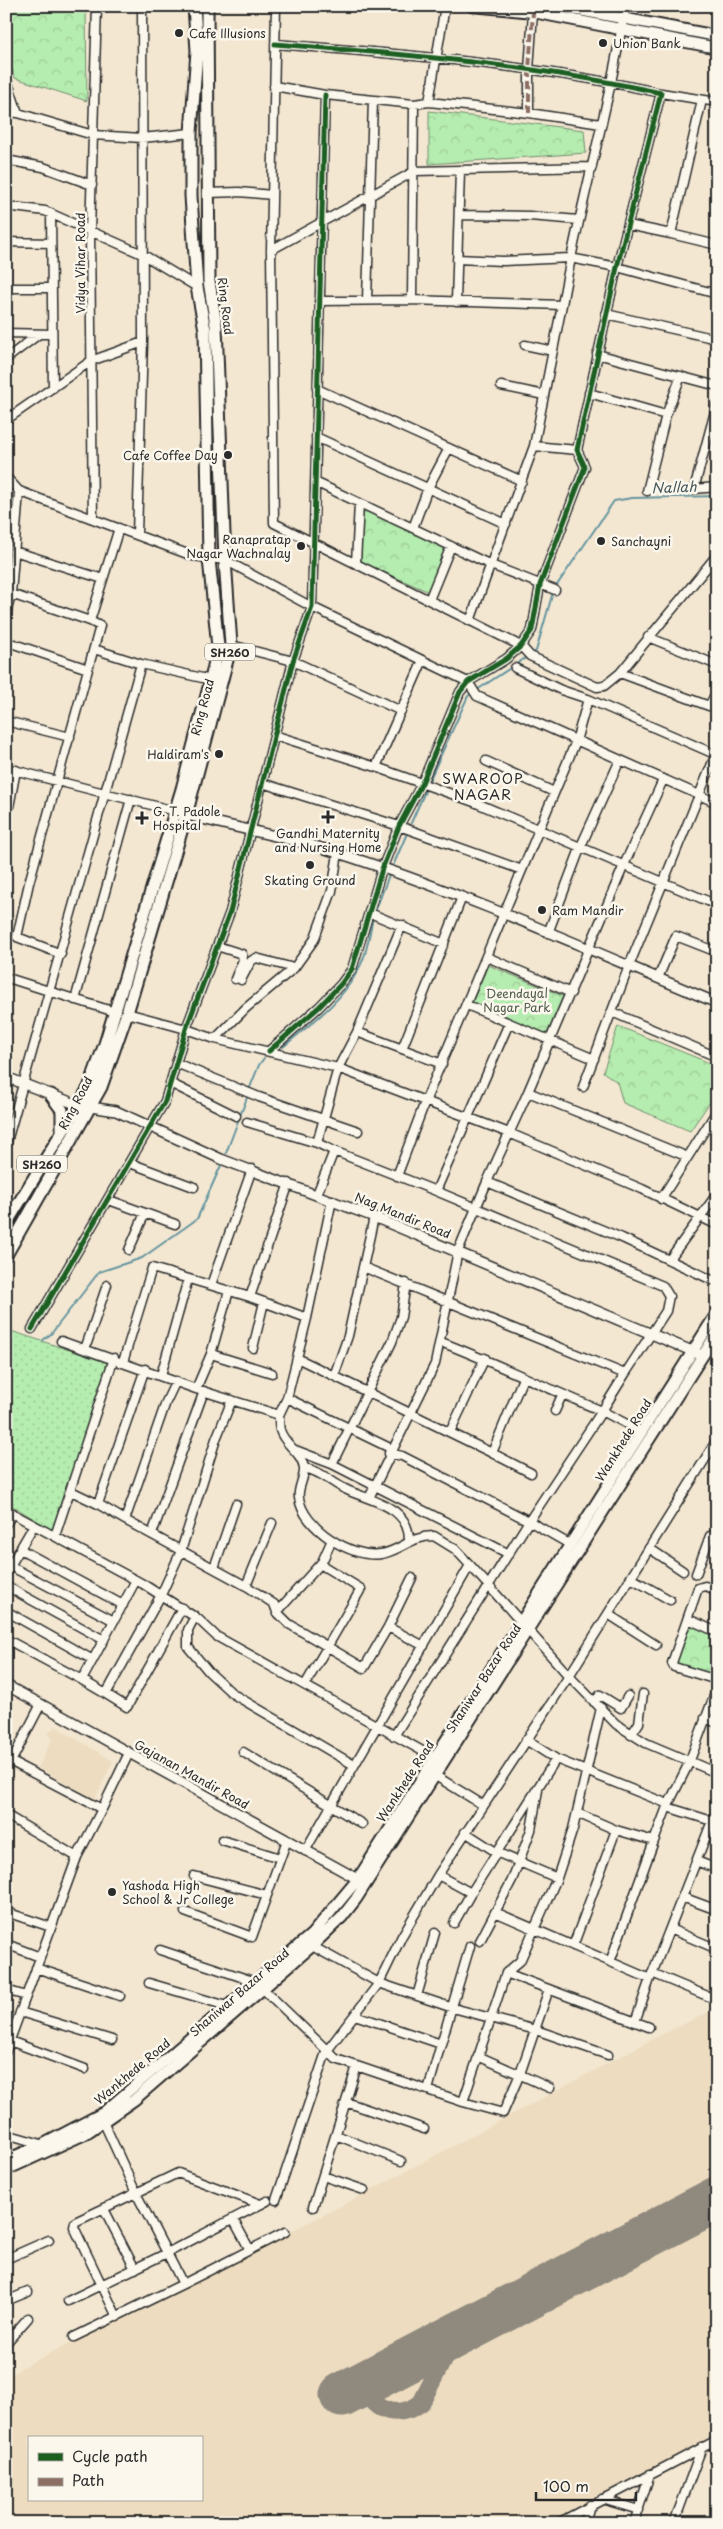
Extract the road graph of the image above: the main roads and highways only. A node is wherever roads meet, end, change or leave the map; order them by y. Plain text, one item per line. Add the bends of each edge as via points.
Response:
1 (194, 6) edge
2 (207, 6) edge
3 (472, 6) edge
4 (558, 6) edge
5 (622, 24) junction
6 (717, 36) edge
7 (717, 48) edge
8 (181, 813) junction
9 (121, 1013) junction
10 (51, 1095) road end
11 (62, 1130) junction
12 (6, 1224) edge
13 (6, 1255) edge
14 (717, 1313) edge
15 (717, 1333) edge
16 (525, 1627) junction
17 (431, 1773) junction
18 (361, 1881) junction
19 (260, 1985) junction
20 (46, 2148) junction
21 (6, 2160) edge
22 (6, 2170) edge

1 - 8 main road, Ring Road / SH260 via 197,51 191,134 191,196 197,287 205,330 209,558 218,647
2 - 8 main road, Ring Road / SH260 via 208,281 216,325 231,645
3 - 5 main road
4 - 5 main road
5 - 6 main road
5 - 7 main road
8 - 9 main road, Ring Road / SH260
9 - 11 main road, Ring Road / SH260 via 89,1088
9 - 13 main road, Ring Road / SH260 via 101,1087
10 - 11 main road via 62,1110
11 - 12 main road, SH260
14 - 16 main road, Wankhede Road via 571,1545
15 - 16 main road, Shaniwar Bazar Road
16 - 17 main road, Shaniwar Bazar Road
16 - 17 main road, Wankhede Road via 434,1758
17 - 18 main road, Wankhede Road
18 - 19 main road, Wankhede Road
18 - 19 main road, Shaniwar Bazar Road via 342,1917 312,1946
19 - 20 main road, Wankhede Road via 227,2006 103,2113
19 - 20 main road, Shaniwar Bazar Road via 134,2100 104,2123
20 - 21 main road, Wankhede Road
20 - 22 main road, Wankhede Road

